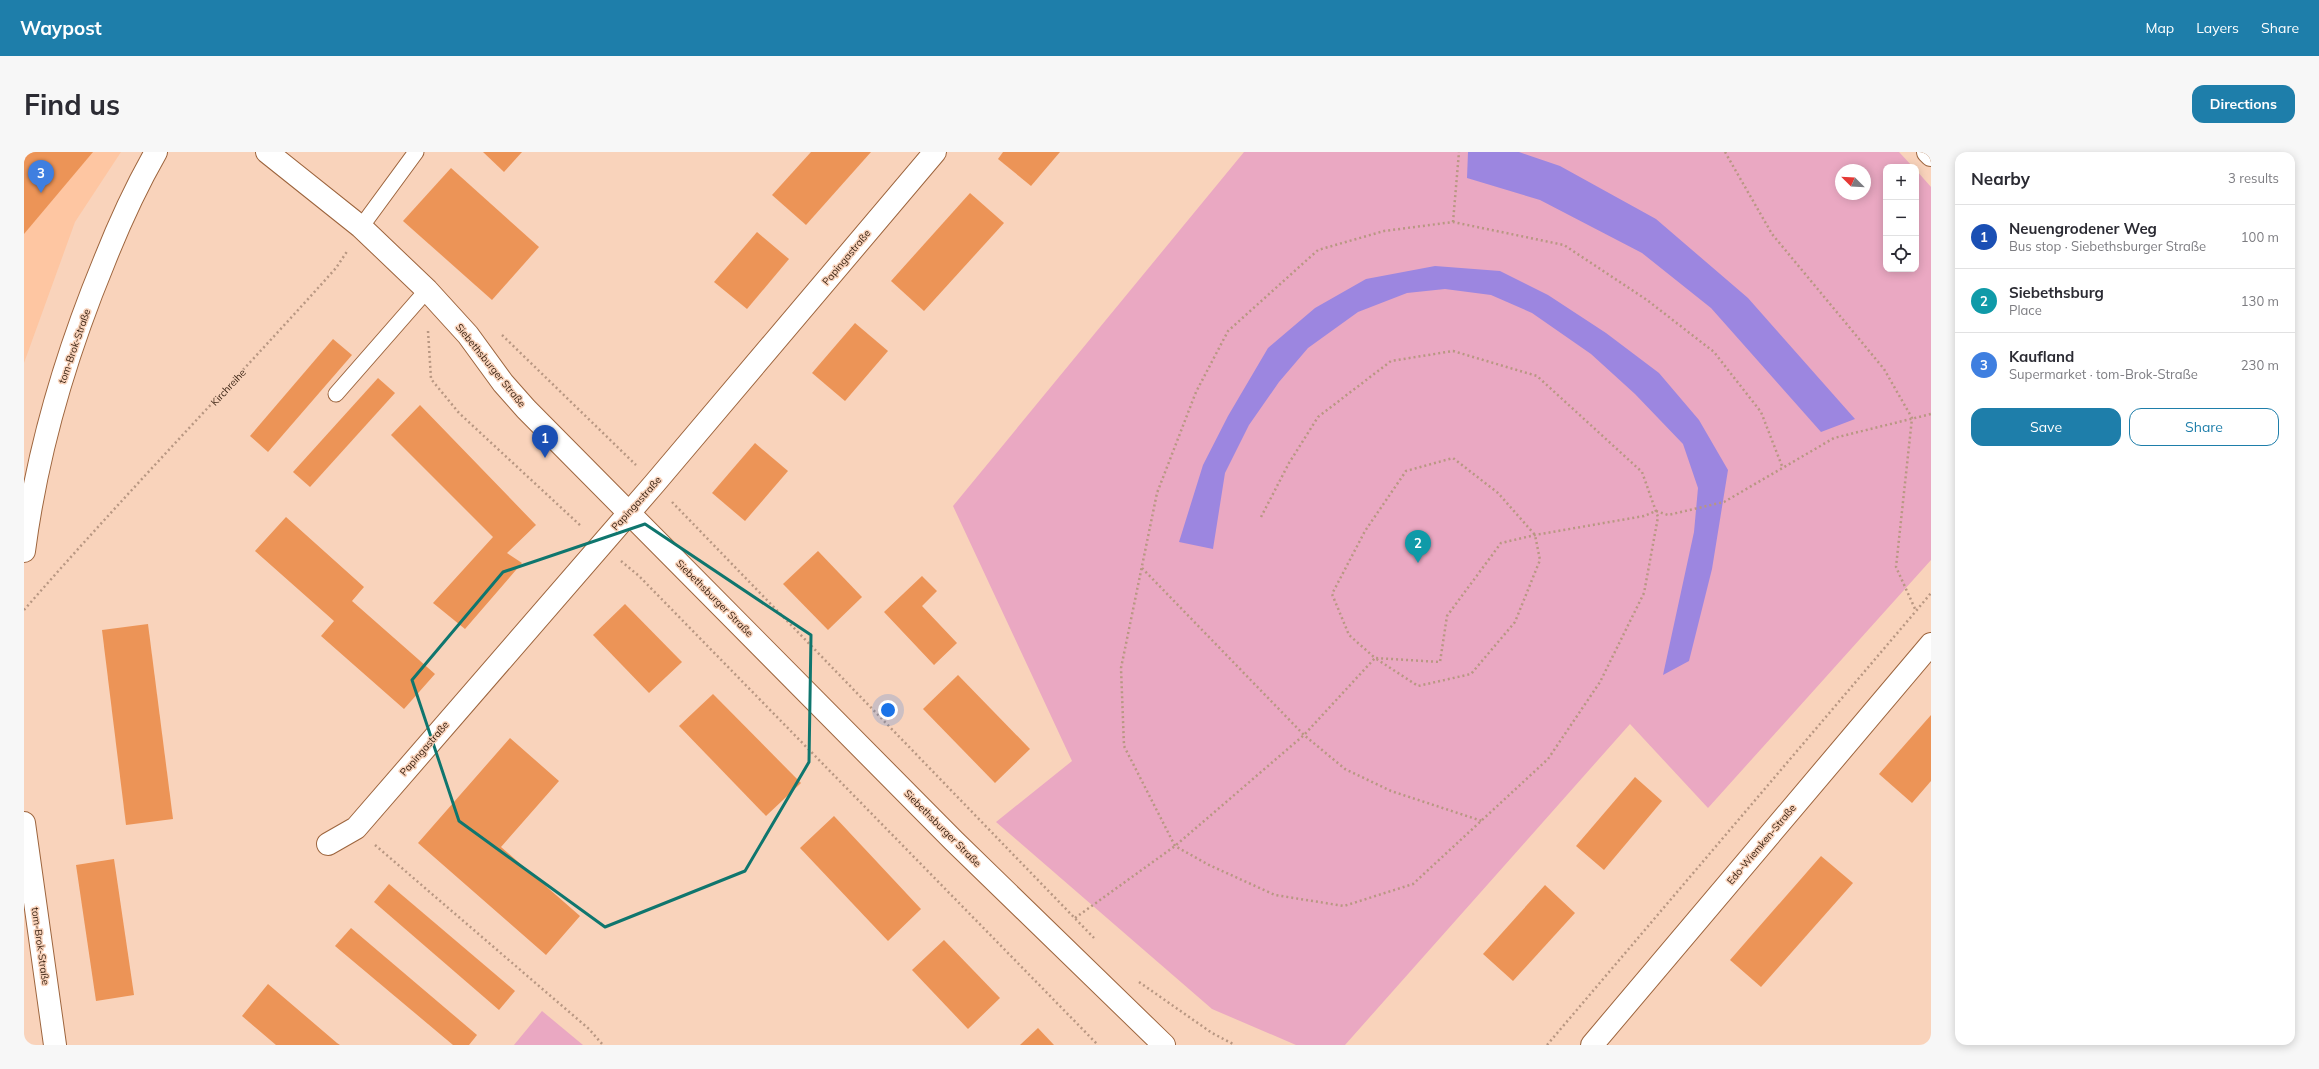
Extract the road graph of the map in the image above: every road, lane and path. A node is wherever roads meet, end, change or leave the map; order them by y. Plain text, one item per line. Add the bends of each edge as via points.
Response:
1 (156, 152) edge
2 (267, 152) edge
3 (416, 152) edge
4 (935, 152) edge
5 (1459, 152) edge
6 (1725, 152) edge
7 (1928, 152) edge
8 (1931, 156) edge
9 (1454, 222) junction
10 (361, 227) junction
11 (347, 251) junction
12 (354, 256) dead end
13 (426, 290) junction
14 (412, 306) junction
15 (500, 333) dead end
16 (336, 394) dead end
17 (1931, 414) edge
18 (1912, 418) junction
19 (1782, 466) junction
20 (655, 483) junction
21 (629, 511) junction
22 (1656, 511) junction
23 (1261, 517) dead end
24 (1535, 535) junction
25 (600, 544) junction
26 (24, 551) edge
27 (1141, 568) junction
28 (1931, 593) edge
29 (24, 610) edge
30 (1916, 611) junction
31 (1931, 644) edge
32 (1375, 658) junction
33 (1304, 735) junction
34 (1482, 821) junction
35 (24, 823) edge
36 (356, 828) junction
37 (328, 844) dead end
38 (1175, 846) junction
39 (1075, 918) junction
40 (1096, 940) dead end
41 (1132, 977) dead end
42 (56, 1045) edge
43 (603, 1045) edge
44 (1098, 1045) edge
45 (1164, 1045) edge
46 (1235, 1045) edge
47 (1546, 1045) edge
48 (1592, 1045) edge

1 - 26 street, tom-Brok-Straße via 119,226 93,289 64,372 42,452
2 - 10 street, Siebethsburger Straße
3 - 10 lane
4 - 20 street, Papingastraße
5 - 9 path
6 - 18 path via 1772,234 1884,369
7 - 8 street
9 - 19 path via 1564,245 1647,300 1714,352 1761,412
9 - 27 path via 1384,231 1318,250 1228,331 1196,392 1157,493
10 - 11 path, Kirchreihe
10 - 13 street, Siebethsburger Straße
11 - 12 path
11 - 29 path, Kirchreihe via 336,268 100,523
13 - 14 lane
13 - 21 street, Siebethsburger Straße via 468,335 521,404
14 - 16 lane
14 - 25 path via 428,321 431,379 459,413
15 - 20 path
17 - 18 path
18 - 19 path via 1834,438
18 - 30 path via 1896,567
19 - 22 path via 1724,502 1668,515
20 - 21 street, Papingastraße
20 - 39 path
21 - 25 street, Papingastraße
21 - 45 street, Siebethsburger Straße via 960,846
22 - 23 path via 1642,472 1537,376 1453,351 1391,361 1318,417 1289,463
22 - 24 path via 1644,516
22 - 34 path via 1658,517 1644,593 1600,682 1548,759
24 - 32 path via 1501,544 1447,616 1440,662
24 - 32 path via 1540,560 1515,622 1471,674 1418,686
24 - 32 path via 1498,493 1453,458 1406,471 1365,531 1332,594 1349,635
25 - 36 street, Papingastraße
25 - 44 path via 639,576
27 - 33 path
27 - 38 path via 1121,668 1124,746
28 - 30 path
30 - 47 path
31 - 48 street, Edo-Wiemken-Straße
32 - 33 path
33 - 34 path via 1345,769 1391,791
33 - 38 path
34 - 38 path via 1414,884 1344,906 1275,895 1209,865
35 - 42 street, tom-Brok-Straße
36 - 37 street, Papingastraße
36 - 43 path via 589,1029
38 - 39 path
39 - 40 path
41 - 46 path via 1212,1033

